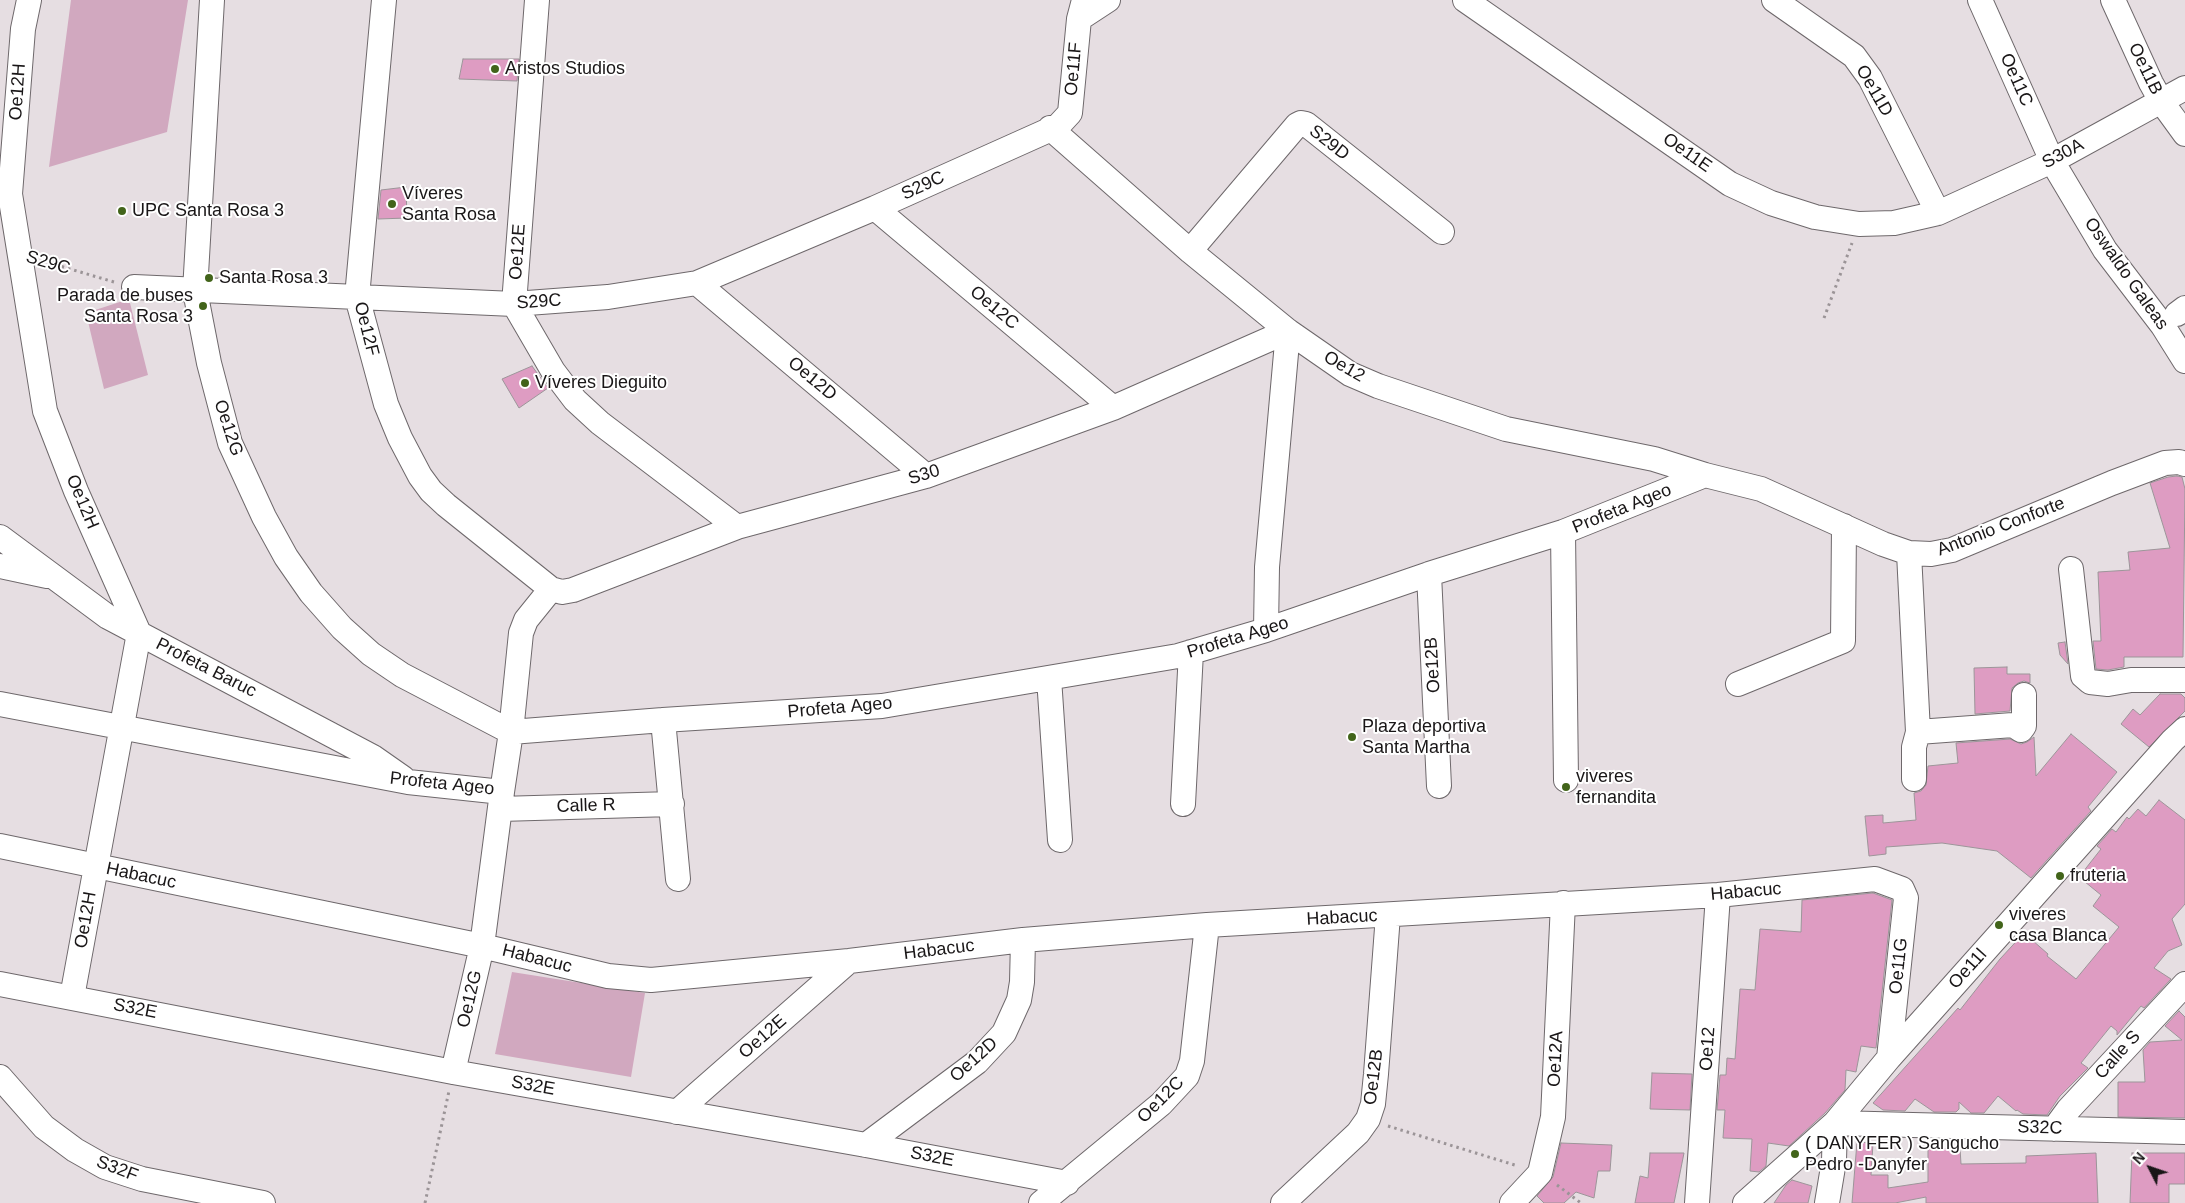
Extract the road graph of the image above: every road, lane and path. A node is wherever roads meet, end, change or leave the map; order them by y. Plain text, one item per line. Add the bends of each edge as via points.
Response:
1 (29, 0) edge
2 (212, 0) edge
3 (384, 0) edge
4 (537, 0) edge
5 (1108, 0) edge
6 (1774, 0) edge
7 (1980, 0) edge
8 (2113, 0) edge
9 (1474, 2) edge
10 (1081, 9) edge
11 (2185, 88) edge
12 (2161, 101) junction
13 (1050, 128) junction
14 (2185, 134) edge
15 (2052, 161) junction
16 (875, 208) junction
17 (1938, 213) junction
18 (1859, 224) junction
19 (1442, 232) dead end
20 (1190, 251) junction
21 (10, 254) edge
22 (698, 283) junction
23 (134, 288) joint
24 (195, 291) junction
25 (357, 297) junction
26 (514, 304) junction
27 (1824, 318) dead end
28 (1288, 331) junction
29 (2185, 361) edge
30 (1113, 408) junction
31 (2185, 464) edge
32 (926, 476) junction
33 (1705, 476) junction
34 (1844, 526) junction
35 (737, 527) junction
36 (1563, 532) junction
37 (0, 537) edge
38 (1909, 553) junction
39 (0, 566) edge
40 (2071, 569) dead end
41 (1428, 574) junction
42 (54, 577) junction
43 (551, 589) junction
44 (1266, 630) junction
45 (139, 633) junction
46 (1191, 652) junction
47 (1048, 678) junction
48 (2185, 680) edge
49 (1738, 684) dead end
50 (2024, 694) dead end
51 (0, 704) edge
52 (663, 720) junction
53 (120, 726) junction
54 (2185, 730) edge
55 (511, 732) junction
56 (1918, 732) junction
57 (1914, 779) dead end
58 (1566, 780) dead end
59 (408, 782) junction
60 (1439, 786) dead end
61 (501, 801) junction
62 (672, 804) junction
63 (1183, 804) dead end
64 (1060, 840) dead end
65 (0, 846) edge
66 (96, 866) junction
67 (678, 879) dead end
68 (1890, 883) joint
69 (1718, 895) junction
70 (1563, 903) junction
71 (1388, 915) junction
72 (1208, 925) junction
73 (1022, 940) junction
74 (482, 946) junction
75 (849, 961) junction
76 (0, 984) edge
77 (2185, 984) edge
78 (72, 997) junction
79 (1889, 1058) junction
80 (453, 1072) junction
81 (0, 1077) edge
82 (677, 1112) junction
83 (1368, 1120) junction
84 (1835, 1123) junction
85 (2054, 1129) junction
86 (2185, 1132) edge
87 (866, 1145) junction
88 (1540, 1173) junction
89 (1067, 1183) junction
90 (263, 1203) edge
91 (425, 1203) edge
92 (1041, 1203) edge
93 (1283, 1203) edge
94 (1512, 1203) edge
95 (1581, 1203) edge
96 (1697, 1203) edge
97 (1746, 1203) edge
98 (1828, 1203) edge

1 - 21 street, Oe12H via 23,29 10,194
2 - 24 street, Oe12G
3 - 25 street, Oe12F
4 - 26 street, Oe12E
5 - 10 street
6 - 17 street, Oe11D via 1854,56 1870,78
7 - 15 street, Oe11C
8 - 12 street, Oe11B
9 - 18 street, Oe11E via 1730,184 1771,203 1815,217
10 - 13 street, Oe11F via 1070,113 1058,126
11 - 12 street, S30A
12 - 14 street, Oe11B
12 - 15 street, S30A
13 - 16 street, S29C
13 - 20 street, Oe12
15 - 17 street, S30A
15 - 29 street, Oswaldo Galeas via 2105,250 2163,326
16 - 22 street, S29C
16 - 30 street, Oe12C
17 - 18 street, Oe11E via 1894,223
18 - 27 path
19 - 20 street, S29D via 1301,123
20 - 28 street, Oe12
21 - 23 path, S29C
21 - 45 street, Oe12H via 45,411 76,491
22 - 26 street, S29C via 608,297
22 - 32 street, Oe12D
23 - 24 street, S29C
24 - 25 street, S29C
24 - 55 street, Oe12G via 209,363 230,443 264,517 311,593 371,654 438,695
25 - 26 street, S29C
25 - 43 street, Oe12F via 392,422 420,476 446,505
26 - 35 street, Oe12E via 575,400 600,423
28 - 30 street, S30
28 - 33 street, Oe12 via 1346,372 1386,389 1506,429 1638,455
28 - 44 street via 1267,567
30 - 32 street, S30
31 - 38 street, Antonio Conforte via 2166,463 1952,550 1931,554
32 - 35 street, S30
33 - 34 street, Antonio Conforte via 1761,489
33 - 36 street, Profeta Ageo
34 - 38 street, Antonio Conforte
34 - 49 street via 1843,641
35 - 43 street, S30 via 579,588 562,592
36 - 41 street, Profeta Ageo
36 - 58 street
37 - 42 street
38 - 56 street
39 - 42 street, Profeta Baruc
40 - 48 street via 2082,676 2090,682 2108,684 2131,680
41 - 44 street, Profeta Ageo
41 - 60 street, Oe12B
42 - 45 street, Profeta Baruc via 96,609
43 - 55 street via 523,626
44 - 46 street, Profeta Ageo
45 - 53 street, Oe12H
45 - 59 street, Profeta Baruc via 373,757
46 - 47 street, Profeta Ageo
46 - 63 street
47 - 52 street, Profeta Ageo via 882,706
47 - 64 street
50 - 56 street via 2022,730 2013,725
51 - 53 street, Profeta Ageo
52 - 55 street, Profeta Ageo
52 - 62 street
53 - 59 street, Profeta Ageo
53 - 66 street, Oe12H
54 - 79 street, Oe11l
55 - 61 street, Profeta Ageo
56 - 57 street via 1914,746
59 - 61 street, Profeta Ageo
61 - 62 street, Calle R
61 - 74 street, Oe12G
62 - 67 street
65 - 66 street, Habacuc
66 - 74 street, Habacuc
66 - 78 street, Oe12H
68 - 69 street, Habacuc via 1875,879
68 - 79 street, Oe11G via 1902,888 1906,898
69 - 70 street, Habacuc
69 - 96 street, Oe12
70 - 71 street, Habacuc
70 - 88 street, Oe12A via 1553,1117
71 - 72 street, Habacuc
71 - 83 street, Oe12B via 1376,1074
72 - 73 street, Habacuc
72 - 89 street, Oe12C via 1192,1061 1187,1076 1161,1104
73 - 75 street, Habacuc
73 - 87 street, Oe12D via 1019,1000 1004,1033 976,1062
74 - 75 street, Habacuc via 608,976 651,980
74 - 80 street, Oe12G
75 - 82 street, Oe12E
76 - 78 street, S32E
77 - 85 street, Calle S
78 - 80 street, S32E
79 - 84 street, Oe11l
80 - 82 street, S32E
80 - 91 path
81 - 90 street, S32F via 44,1127 74,1150 105,1167 142,1179
82 - 87 street, S32E
83 - 88 path
83 - 93 street, Oe12B
84 - 85 street, S32C
84 - 97 street, Oe11l
84 - 98 street
85 - 86 street, S32C
87 - 89 street, S32E
88 - 94 street, Oe12A
88 - 95 path
89 - 92 street, Oe12C

